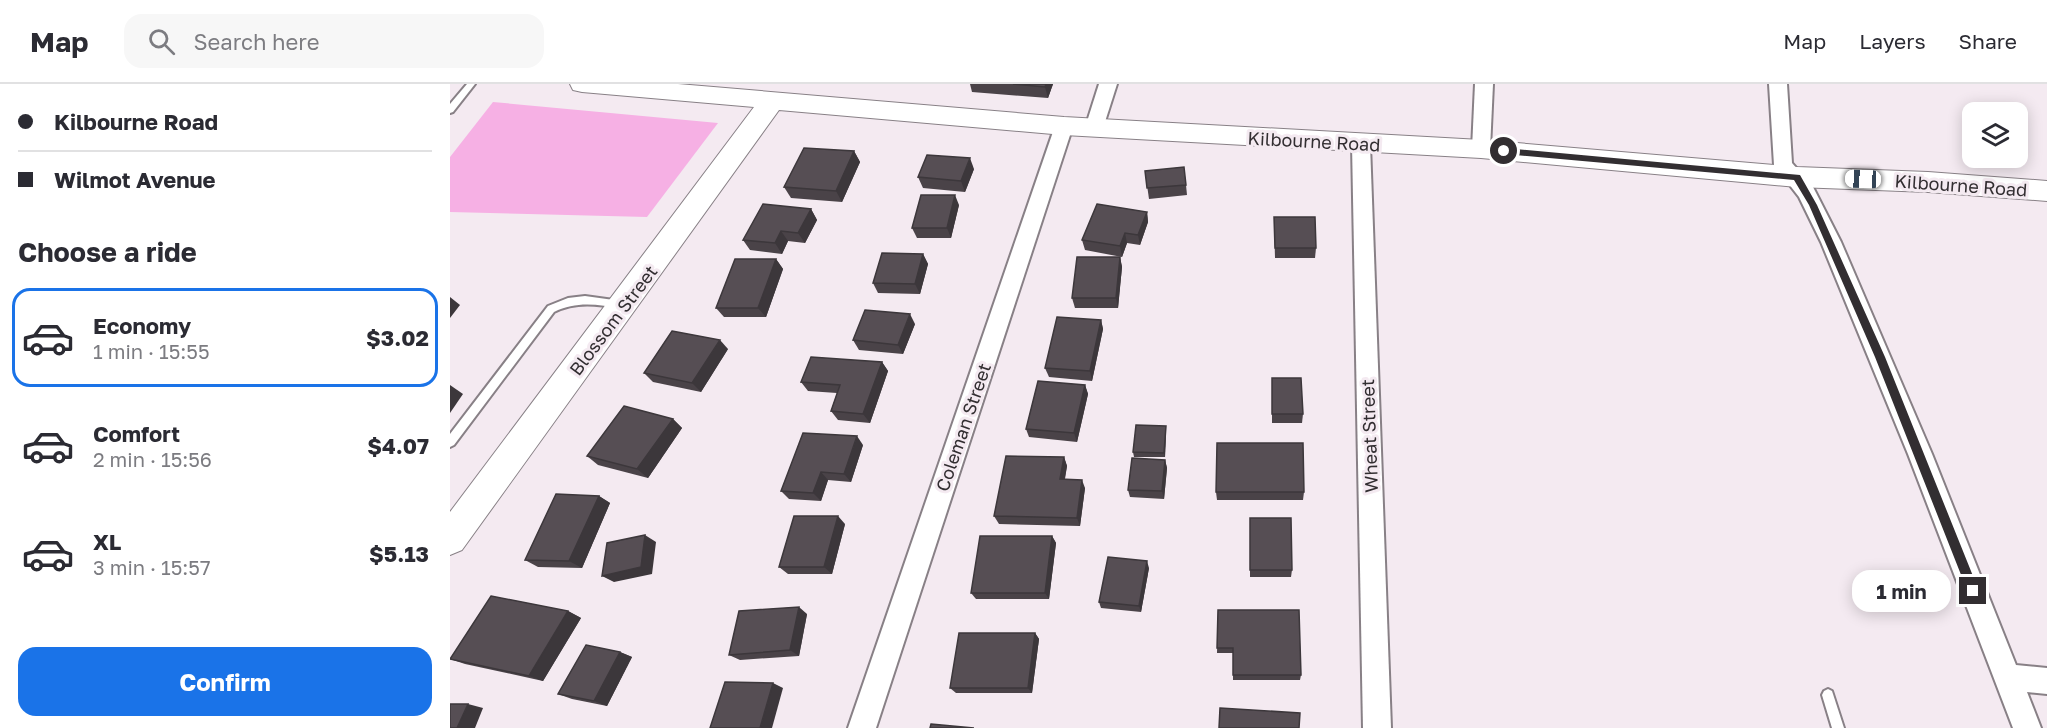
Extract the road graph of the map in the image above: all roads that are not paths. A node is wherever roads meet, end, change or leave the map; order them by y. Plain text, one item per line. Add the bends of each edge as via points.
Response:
1 (471, 84) edge
2 (591, 84) edge
3 (1108, 84) edge
4 (1484, 84) edge
5 (1778, 84) edge
6 (773, 100) junction
7 (450, 110) edge
8 (1064, 126) junction
9 (1094, 128) junction
10 (1361, 144) junction
11 (1481, 149) junction
12 (1797, 177) junction
13 (2047, 191) edge
14 (624, 305) junction
15 (450, 442) edge
16 (450, 539) edge
17 (2007, 677) junction
18 (2047, 681) edge
19 (1828, 695) dead end
20 (862, 728) edge
21 (1377, 728) edge
22 (1838, 728) edge
23 (2027, 728) edge

1 - 7 lane
2 - 6 street, Kilbourne Road
3 - 9 street
4 - 11 street
5 - 12 street via 1784,165
6 - 8 street, Kilbourne Road
6 - 14 street, Blossom Street
8 - 9 street, Kilbourne Road
8 - 20 street, Coleman Street
9 - 10 street, Kilbourne Road
10 - 11 street, Kilbourne Road
10 - 21 street, Wheat Street
11 - 12 street, Kilbourne Road
12 - 13 street, Kilbourne Road
12 - 17 street via 1880,357
14 - 15 lane via 594,300 566,302 551,309
14 - 16 street, Blossom Street
17 - 18 street
17 - 23 street
19 - 22 lane

